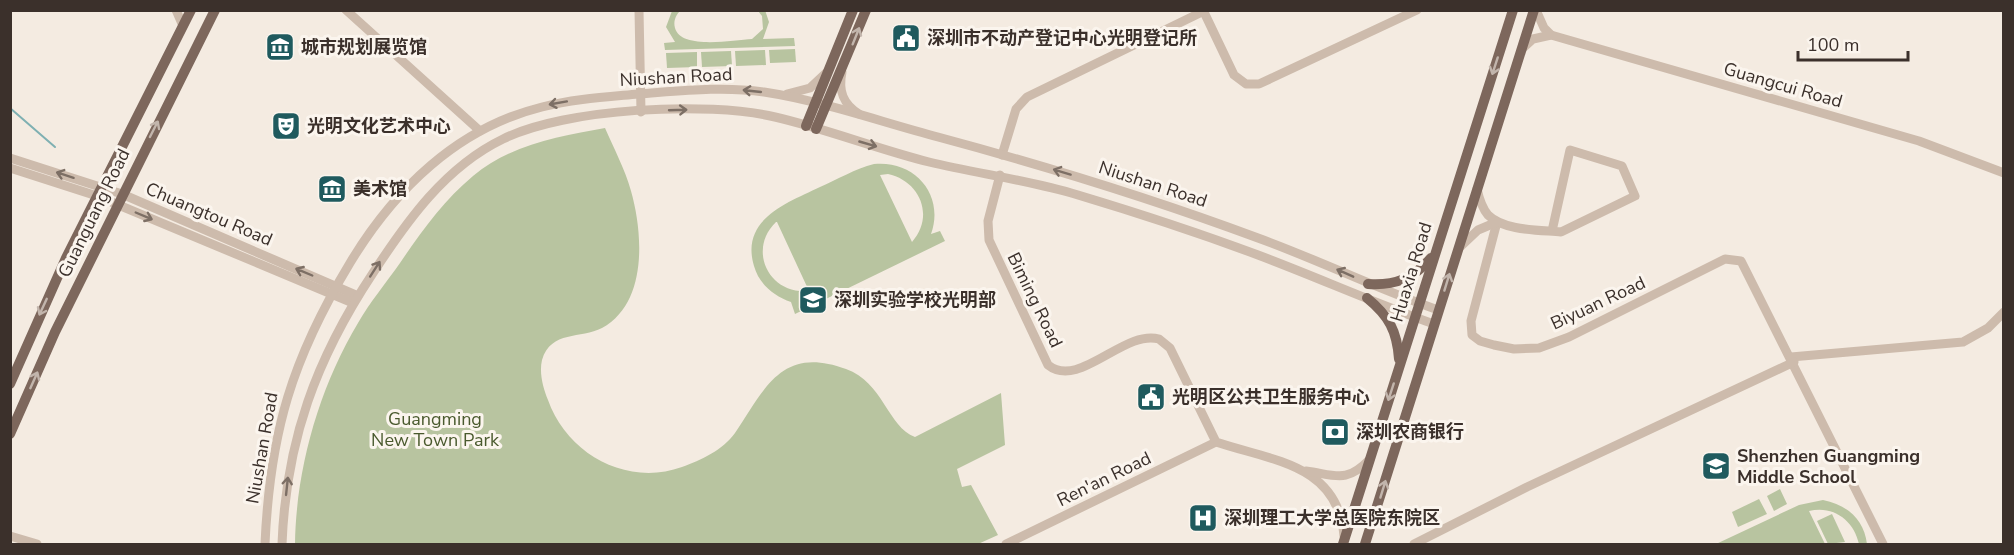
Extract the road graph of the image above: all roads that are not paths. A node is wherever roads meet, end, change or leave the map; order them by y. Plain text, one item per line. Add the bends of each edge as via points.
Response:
1 (176, 10) edge
2 (191, 10) edge
3 (215, 10) edge
4 (346, 10) edge
5 (639, 10) edge
6 (853, 10) edge
7 (866, 10) edge
8 (1417, 10) edge
9 (1513, 10) edge
10 (1535, 10) edge
11 (1203, 11) edge
12 (183, 26) junction
13 (1551, 35) junction
14 (1521, 51) junction
15 (832, 63) junction
16 (843, 67) junction
17 (640, 94) junction
18 (774, 94) junction
19 (820, 105) junction
20 (641, 112) junction
21 (867, 118) junction
22 (811, 127) junction
23 (480, 131) junction
24 (1002, 155) junction
25 (10, 158) edge
26 (10, 168) edge
27 (2004, 173) edge
28 (1000, 175) junction
29 (1477, 189) junction
30 (100, 191) junction
31 (119, 199) junction
32 (1497, 222) junction
33 (1552, 231) junction
34 (1457, 250) junction
35 (1434, 255) junction
36 (1368, 284) junction
37 (334, 290) junction
38 (1367, 298) junction
39 (356, 299) junction
40 (1419, 304) junction
41 (1438, 310) junction
42 (2004, 312) edge
43 (1415, 317) junction
44 (1434, 324) junction
45 (1792, 360) junction
46 (1399, 366) junction
47 (10, 384) edge
48 (10, 434) edge
49 (1216, 442) junction
50 (1370, 459) junction
51 (1301, 470) junction
52 (1370, 530) junction
53 (10, 536) edge
54 (1344, 542) edge
55 (37, 544) edge
56 (265, 544) edge
57 (282, 544) edge
58 (1006, 544) edge
59 (1365, 544) edge
60 (1374, 544) edge
61 (1414, 544) edge
62 (1883, 544) edge

1 - 12 street
2 - 12 main road, Guanguang Road
31 -> 3 main road, Guanguang Road
4 - 23 street
5 - 17 street
6 - 15 main road
16 -> 7 main road
8 - 11 street via 1259,84 1246,84 1234,75
9 -> 35 main road, Huaxia Road
10 - 13 street
10 - 14 main road, Huaxia Road
11 - 24 street via 1027,97 1016,109
12 - 30 main road, Guanguang Road
13 - 14 street via 1533,39
13 - 27 street, Guangcui Road via 1919,141
14 - 29 main road, Huaxia Road
15 - 18 street via 810,88
15 - 19 main road
16 - 19 main road
16 - 21 street via 843,98
18 -> 17 street, Niushan Road via 726,89
17 - 20 street
17 -> 23 street, Niushan Road via 543,106
18 - 19 street, Niushan Road
19 - 21 street, Niushan Road
19 - 22 main road
20 -> 22 street, Niushan Road via 742,111
39 -> 20 street, Niushan Road via 415,212 456,170 481,151 506,137 551,123
21 - 24 street, Niushan Road
22 -> 28 street, Niushan Road via 930,162
23 - 37 street, Niushan Road via 438,159 393,201
36 -> 24 street, Niushan Road via 1201,217
30 -> 25 street, Chuangtou Road
26 - 30 street, Chuangtou Road
28 - 38 street, Niushan Road via 1122,209
28 - 49 street, Biming Road via 988,221 989,240 1048,365 1067,372 1138,340 1158,339 1173,355
29 - 32 street via 1486,213
29 - 34 main road, Huaxia Road
30 - 31 street, Chuangtou Road
30 -> 47 main road, Guanguang Road
31 - 37 street, Chuangtou Road
48 -> 31 main road, Guanguang Road
32 - 33 street
32 - 34 street via 1478,230
32 - 45 street, Biyuan Road via 1471,321 1472,335 1480,341 1514,349 1539,348 1734,258 1747,268
33 - 33 street via 1566,230 1635,196 1622,166 1570,150
41 -> 34 main road, Huaxia Road
35 - 36 main road via 1404,280 1388,285
35 - 40 main road, Huaxia Road
36 - 40 street, Niushan Road
37 - 39 street, Chuangtou Road
37 - 56 street, Niushan Road via 292,377 280,419
38 - 43 street, Niushan Road
38 - 46 main road via 1382,310 1393,327
57 -> 39 street, Niushan Road via 288,474 299,423 321,364
40 - 41 street, Niushan Road
40 - 43 main road, Huaxia Road
41 - 44 main road, Huaxia Road
42 - 45 street via 1988,328 1963,342
43 - 44 street, Niushan Road
43 - 46 main road, Huaxia Road
52 -> 44 main road, Huaxia Road
45 - 61 street
45 - 62 street, Biyuan Road
46 -> 50 main road, Huaxia Road
49 - 51 street
49 - 58 street, Ren'an Road
50 - 51 street via 1345,477
50 - 54 main road, Huaxia Road
51 - 54 street via 1324,485 1337,501
52 - 59 main road, Huaxia Road
52 - 60 street
53 - 55 street

